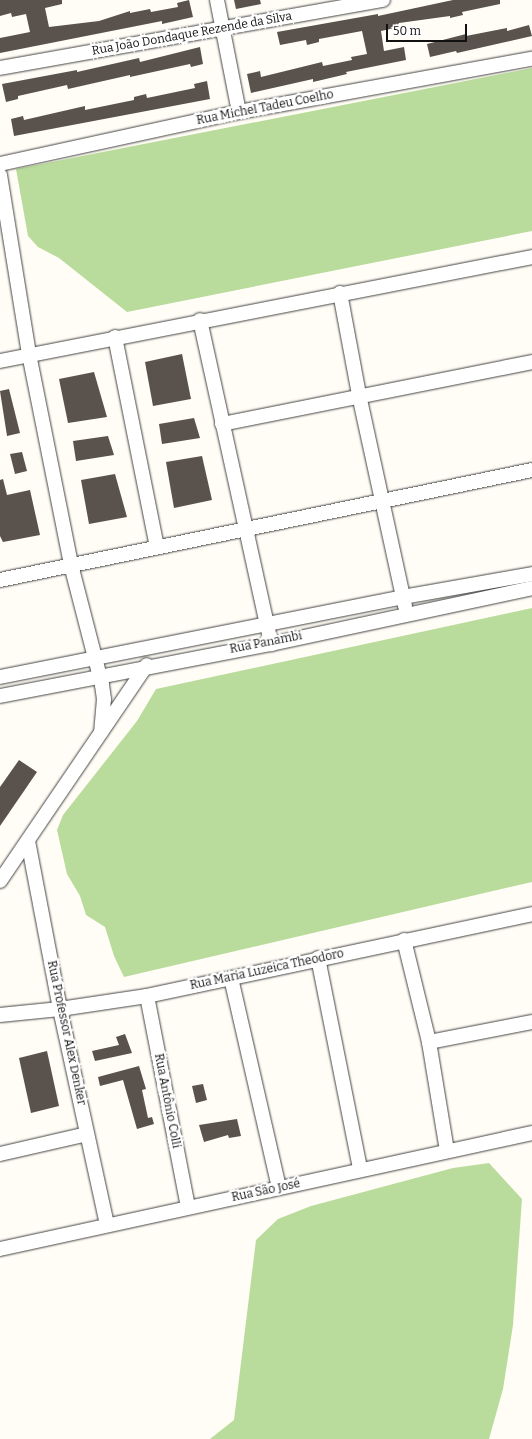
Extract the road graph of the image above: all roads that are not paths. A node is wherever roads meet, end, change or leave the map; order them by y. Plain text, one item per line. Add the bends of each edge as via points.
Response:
1 (217, 0) edge
2 (383, 0) edge
3 (223, 29) junction
4 (532, 59) edge
5 (0, 68) edge
6 (239, 112) junction
7 (0, 164) edge
8 (0, 174) edge
9 (532, 257) edge
10 (340, 293) junction
11 (200, 320) junction
12 (115, 337) junction
13 (30, 354) junction
14 (0, 361) edge
15 (532, 362) edge
16 (358, 395) junction
17 (222, 424) junction
18 (532, 470) edge
19 (383, 501) junction
20 (245, 529) junction
21 (157, 547) junction
22 (71, 565) junction
23 (532, 574) edge
24 (0, 580) edge
25 (532, 588) edge
26 (403, 597) junction
27 (406, 614) junction
28 (266, 623) junction
29 (271, 644) junction
30 (94, 658) junction
31 (147, 665) junction
32 (98, 675) junction
33 (0, 677) edge
34 (0, 696) edge
35 (101, 732) junction
36 (28, 841) junction
37 (0, 882) edge
38 (532, 914) edge
39 (404, 940) junction
40 (318, 958) junction
41 (231, 978) junction
42 (147, 996) junction
43 (60, 1009) junction
44 (0, 1014) edge
45 (532, 1022) edge
46 (429, 1042) junction
47 (532, 1133) edge
48 (87, 1134) junction
49 (447, 1151) junction
50 (0, 1154) edge
51 (360, 1170) junction
52 (279, 1188) junction
53 (188, 1207) junction
54 (107, 1225) junction
55 (0, 1250) edge

1 - 3 street
2 - 3 street, Rua João Dondaque Rezende da Silva
3 - 5 street, Rua João Dondaque Rezende da Silva
3 - 6 street
4 - 6 street, Rua Michel Tadeu Coelho
6 - 7 street, Rua Michel Tadeu Coelho
8 - 13 street
9 - 10 street
10 - 11 street
10 - 16 street
11 - 12 street
11 - 17 street
12 - 13 street
12 - 21 street
13 - 14 street
13 - 22 street
15 - 16 street
16 - 17 street
16 - 19 street
17 - 20 street
18 - 19 street
19 - 20 street
19 - 26 street
20 - 21 street
20 - 28 street
21 - 22 street
22 - 24 street
22 - 30 street
23 - 26 street, Rua Panambi
25 - 27 street, Rua Panambi
26 - 27 street
26 - 28 street, Rua Panambi
27 - 29 street, Rua Panambi
28 - 29 street
28 - 30 street, Rua Panambi
29 - 31 street, Rua Panambi
30 - 32 street
30 - 33 street, Rua Panambi
31 - 32 street, Rua Panambi
31 - 35 street
32 - 34 street, Rua Panambi
32 - 35 street via 104,699
35 - 36 street
36 - 37 street
36 - 43 street, Rua Professor Alex Denker
38 - 39 street, Rua Maria Luzeica Theodoro
39 - 40 street, Rua Maria Luzeica Theodoro
39 - 46 street
40 - 41 street, Rua Maria Luzeica Theodoro
40 - 51 street
41 - 42 street, Rua Maria Luzeica Theodoro
41 - 52 street
42 - 43 street, Rua Maria Luzeica Theodoro
42 - 53 street, Rua Antônio Colli
43 - 44 street, Rua Maria Luzeica Theodoro
43 - 48 street, Rua Professor Alex Denker
45 - 46 street
46 - 49 street
47 - 49 street, Rua São José
48 - 50 street
48 - 54 street, Rua Professor Alex Denker
49 - 51 street, Rua São José
51 - 52 street, Rua São José
52 - 53 street, Rua São José
53 - 54 street, Rua São José
54 - 55 street, Rua São José

